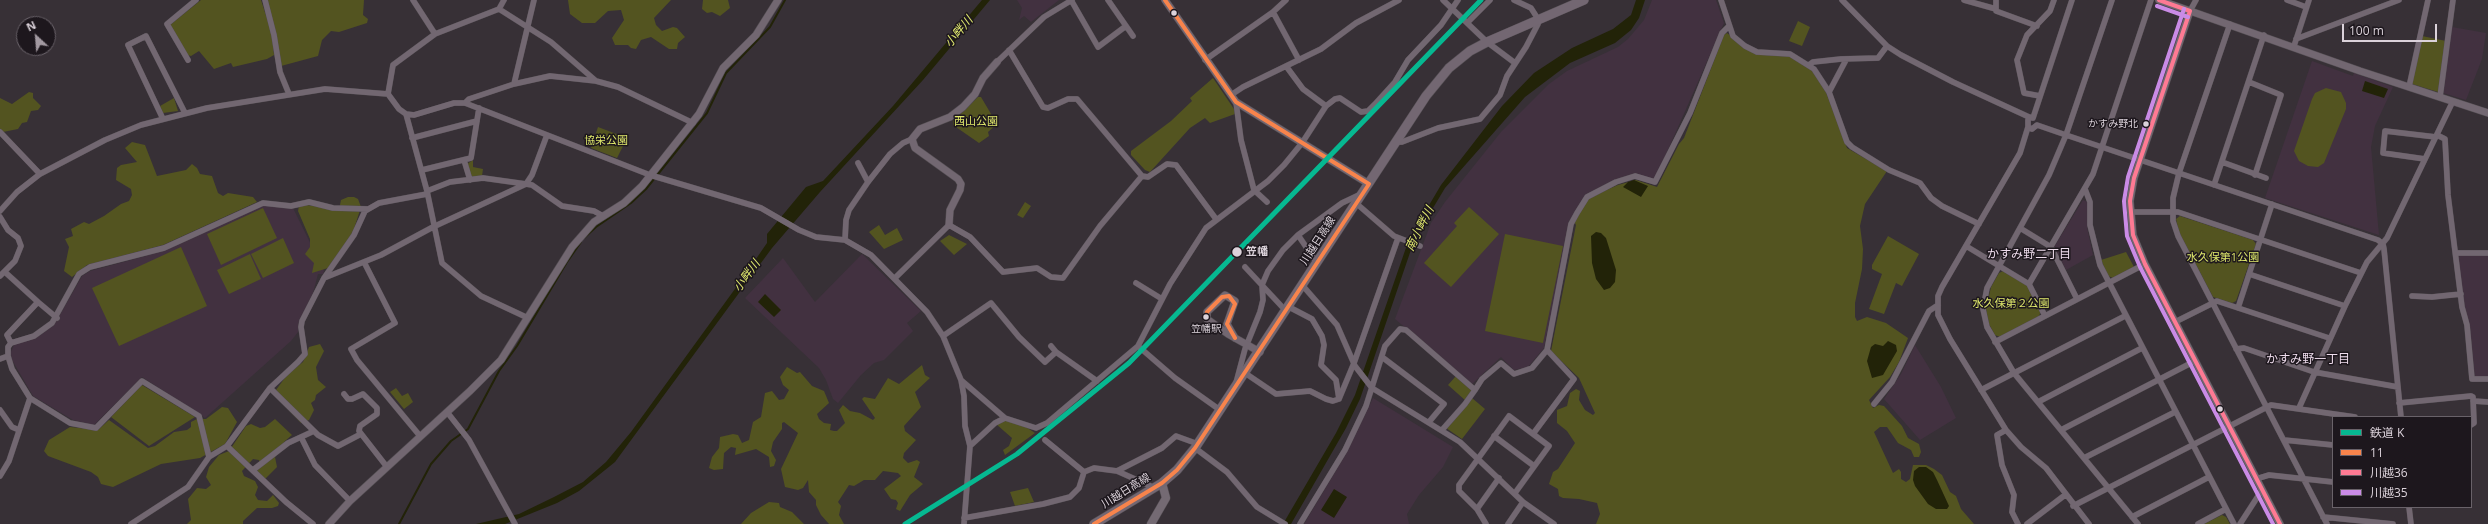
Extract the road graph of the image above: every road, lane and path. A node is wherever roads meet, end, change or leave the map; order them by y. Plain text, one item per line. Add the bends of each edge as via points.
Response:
1 (196, 0) edge
2 (265, 0) edge
3 (413, 0) edge
4 (504, 0) edge
5 (534, 0) edge
6 (778, 0) edge
7 (1072, 0) edge
8 (1108, 0) edge
9 (1165, 0) edge
10 (1286, 0) edge
11 (1399, 0) edge
12 (1443, 0) edge
13 (1458, 0) edge
14 (1490, 0) edge
15 (1514, 0) edge
16 (1584, 0) edge
17 (1721, 0) edge
18 (1842, 0) edge
19 (1964, 0) edge
20 (1996, 0) edge
21 (2054, 0) edge
22 (2072, 0) edge
23 (2112, 0) edge
24 (2151, 0) edge
25 (2159, 0) edge
26 (2196, 0) edge
27 (2287, 0) edge
28 (2309, 0) edge
29 (2399, 0) edge
30 (2428, 0) edge
31 (2453, 0) edge
32 (2306, 7) junction
33 (1996, 8) junction
34 (498, 9) junction
35 (1452, 9) junction
36 (2190, 11) junction
37 (1273, 12) junction
38 (1538, 19) junction
39 (1467, 23) junction
40 (2230, 24) junction
41 (1126, 26) junction
42 (1729, 26) junction
43 (2037, 26) junction
44 (529, 27) junction
45 (435, 34) junction
46 (2264, 35) junction
47 (1133, 36) dead end
48 (1487, 42) junction
49 (2295, 42) junction
50 (1887, 46) junction
51 (1009, 50) junction
52 (188, 60) dead end
53 (1206, 60) junction
54 (1299, 60) junction
55 (1846, 60) junction
56 (997, 62) joint
57 (1515, 63) junction
58 (1809, 65) junction
59 (1286, 66) junction
60 (596, 81) junction
61 (2249, 82) junction
62 (514, 84) junction
63 (2410, 87) junction
64 (1829, 92) junction
65 (289, 94) junction
66 (388, 94) junction
67 (1231, 95) junction
68 (2040, 96) junction
69 (2440, 97) junction
70 (2453, 101) junction
71 (1236, 102) junction
72 (465, 103) junction
73 (1326, 106) junction
74 (479, 108) junction
75 (185, 113) junction
76 (2488, 113) edge
77 (406, 114) junction
78 (2031, 117) junction
79 (163, 119) junction
80 (477, 121) junction
81 (693, 123) junction
82 (2037, 125) junction
83 (2028, 127) junction
84 (0, 132) edge
85 (547, 135) junction
86 (2066, 135) junction
87 (2436, 136) junction
88 (412, 138) junction
89 (912, 139) junction
90 (1302, 142) junction
91 (1397, 142) junction
92 (2102, 146) junction
93 (2425, 159) junction
94 (464, 160) junction
95 (2140, 160) junction
96 (2222, 162) junction
97 (858, 163) dead end
98 (422, 170) junction
99 (2179, 173) junction
100 (40, 174) junction
101 (650, 175) junction
102 (2255, 175) junction
103 (1142, 176) junction
104 (2266, 178) dead end
105 (470, 180) junction
106 (868, 182) junction
107 (526, 184) junction
108 (1370, 184) junction
109 (2214, 185) junction
110 (2085, 189) junction
111 (1254, 190) junction
112 (427, 192) junction
113 (1363, 194) junction
114 (1267, 202) dead end
115 (1357, 204) junction
116 (2272, 204) junction
117 (368, 209) junction
118 (0, 211) edge
119 (2173, 211) junction
120 (2130, 212) junction
121 (603, 216) junction
122 (0, 217) edge
123 (1216, 219) junction
124 (1979, 224) junction
125 (949, 225) junction
126 (433, 227) junction
127 (2020, 228) junction
128 (1298, 235) junction
129 (1398, 238) junction
130 (2261, 239) junction
131 (845, 240) junction
132 (2383, 244) junction
133 (1420, 246) dead end
134 (1966, 246) junction
135 (2051, 247) junction
136 (2456, 253) junction
137 (2488, 253) edge
138 (364, 262) junction
139 (1317, 263) junction
140 (2145, 264) junction
141 (1999, 265) junction
142 (1245, 267) dead end
143 (6, 273) junction
144 (2361, 273) junction
145 (2249, 274) junction
146 (0, 276) edge
147 (324, 278) junction
148 (895, 278) junction
149 (1136, 283) dead end
150 (1262, 284) junction
151 (2029, 284) junction
152 (2109, 284) junction
153 (1303, 286) junction
154 (2461, 294) junction
155 (2412, 296) dead end
156 (1162, 299) junction
157 (2078, 299) junction
158 (38, 302) junction
159 (2212, 303) junction
160 (1938, 305) junction
161 (2345, 306) junction
162 (2238, 308) junction
163 (1288, 309) junction
164 (2045, 316) junction
165 (2125, 316) junction
166 (57, 318) junction
167 (528, 318) junction
168 (2175, 322) junction
169 (943, 336) junction
170 (1235, 338) junction
171 (2329, 338) junction
172 (1995, 342) junction
173 (11, 343) junction
174 (1247, 345) junction
175 (1051, 346) dead end
176 (1138, 346) junction
177 (2142, 348) junction
178 (2236, 349) junction
179 (1547, 350) junction
180 (1056, 352) junction
181 (1260, 352) junction
182 (8, 356) junction
183 (1382, 357) junction
184 (0, 359) edge
185 (2195, 361) junction
186 (1355, 364) junction
187 (2314, 372) junction
188 (1245, 373) junction
189 (2014, 373) junction
190 (2488, 379) edge
191 (961, 380) junction
192 (2159, 380) junction
193 (1097, 381) junction
194 (1371, 387) junction
195 (2398, 387) junction
196 (270, 388) junction
197 (1236, 388) junction
198 (1475, 390) junction
199 (1981, 390) junction
200 (344, 394) dead end
201 (30, 398) junction
202 (1339, 399) junction
203 (2473, 401) junction
204 (2038, 402) junction
205 (2488, 402) edge
206 (2399, 403) junction
207 (1874, 404) dead end
208 (2266, 407) junction
209 (2299, 408) junction
210 (0, 410) edge
211 (1220, 410) junction
212 (447, 412) junction
213 (2175, 412) junction
214 (2349, 416) edge
215 (2401, 416) edge
216 (1005, 418) junction
217 (1428, 422) junction
218 (2472, 424) edge
219 (2228, 425) junction
220 (19, 430) junction
221 (314, 430) junction
222 (1442, 430) junction
223 (2006, 430) junction
224 (2061, 430) junction
225 (361, 434) junction
226 (1534, 434) junction
227 (420, 436) junction
228 (1494, 436) junction
229 (301, 437) junction
230 (1045, 440) dead end
231 (2284, 440) junction
232 (2192, 445) junction
233 (2332, 445) edge
234 (228, 446) junction
235 (970, 446) junction
236 (1197, 446) junction
237 (209, 458) junction
238 (1479, 458) junction
239 (2084, 458) junction
240 (1534, 466) junction
241 (387, 467) junction
242 (254, 470) junction
243 (1084, 472) junction
244 (1117, 472) junction
245 (0, 476) edge
246 (2209, 477) junction
247 (1499, 478) junction
248 (2256, 478) junction
249 (2303, 479) junction
250 (2332, 482) edge
251 (1158, 485) junction
252 (2108, 488) junction
253 (2262, 490) junction
254 (1515, 493) junction
255 (2065, 495) junction
256 (350, 501) junction
257 (1523, 502) junction
258 (2074, 506) junction
259 (2409, 508) edge
260 (1477, 509) junction
261 (2226, 509) junction
262 (2132, 517) junction
263 (2323, 517) junction
264 (964, 521) edge
265 (131, 524) edge
266 (313, 524) edge
267 (330, 524) edge
268 (515, 524) edge
269 (1094, 524) edge
270 (1151, 524) edge
271 (1285, 524) edge
272 (1300, 524) edge
273 (1486, 524) edge
274 (1509, 524) edge
275 (1554, 524) edge
276 (2018, 524) edge
277 (2027, 524) edge
278 (2089, 524) edge
279 (2138, 524) edge
280 (2198, 524) edge
281 (2234, 524) edge
282 (2240, 524) edge
283 (2280, 524) edge
284 (2327, 524) edge
285 (2393, 524) edge
286 (2411, 524) edge

1 - 52 street via 167,24
2 - 65 street via 280,72
3 - 45 street
4 - 34 street
5 - 44 street
6 - 81 street via 756,36 723,68
7 - 41 street via 1098,47
7 - 51 street via 1044,17
8 - 41 street
9 - 53 street
10 - 37 street
11 - 54 street via 1356,23 1321,49
12 - 35 street
13 - 35 street
14 - 39 street
15 - 38 street via 1531,8
16 - 38 main road, 川越日高線
17 - 42 street
18 - 50 street
19 - 33 street
20 - 33 street
21 - 43 street via 2050,11
22 - 68 street
23 - 86 street
24 - 92 street
25 - 36 street
26 - 36 street
27 - 32 street
28 - 32 street
29 - 49 street
30 - 63 street
31 - 69 street
32 - 49 street
33 - 43 street via 1996,11
34 - 44 street
34 - 45 street
35 - 39 street
35 - 73 street via 1441,25 1408,60 1395,82 1368,110 1361,112 1340,98
36 - 40 street
36 - 95 street
37 - 53 street
37 - 54 street
38 - 48 main road, 川越日高線
38 - 57 street via 1536,29
39 - 48 street
40 - 46 street
40 - 99 street
41 - 47 street
42 - 58 street via 1733,36 1752,51 1790,54
42 - 179 street via 1722,33 1690,113 1655,182 1635,176 1616,182 1587,197 1577,213 1571,224
43 - 68 street via 2025,40 2017,60 2024,93
44 - 60 street via 551,42
44 - 62 street
45 - 66 street via 393,65
46 - 49 street
46 - 61 street
48 - 57 street
48 - 91 main road, 川越日高線 via 1470,51 1449,68 1426,96
49 - 63 street
50 - 55 street via 1878,58
50 - 78 street via 1953,82
51 - 56 street
51 - 103 street via 1039,104 1048,108 1068,99 1077,99
53 - 67 street
54 - 59 street
55 - 58 street via 1813,62
55 - 64 street
56 - 89 street via 983,78 975,94 958,111 920,129
57 - 91 street via 1500,95 1480,119 1438,128
58 - 64 street via 1819,75
59 - 67 street via 1243,86
59 - 73 street via 1303,89
60 - 62 street via 550,76
60 - 81 street via 618,88
61 - 96 street
61 - 102 street via 2281,95
62 - 72 street via 469,99
63 - 69 street
64 - 124 street via 1847,142 1852,147 1884,168 1920,183 1931,198 1942,206
65 - 66 street via 325,89
65 - 75 street
66 - 77 street
67 - 71 street
68 - 78 street
69 - 70 street
70 - 76 street
70 - 87 street
71 - 90 street
71 - 111 street via 1243,149
72 - 74 street
72 - 77 street via 454,103 414,115
73 - 90 street
74 - 80 street
74 - 85 street
75 - 79 street
75 - 79 street via 146,36 128,44
77 - 88 street
78 - 82 street
78 - 83 street
79 - 100 street via 130,129
80 - 88 street
80 - 94 street via 471,158
81 - 101 street
82 - 83 street via 2032,129
82 - 86 street
83 - 124 street via 2020,153
84 - 100 street
85 - 101 street
85 - 107 street
86 - 92 street
86 - 127 street via 2049,175
87 - 93 street
87 - 93 street via 2385,131 2383,153
87 - 136 street via 2445,139 2448,195
88 - 98 street
89 - 106 street via 903,142 890,154
89 - 125 street via 915,148 958,179 961,184 950,210
90 - 108 street
90 - 111 street via 1273,176
91 - 108 main road, 川越日高線
92 - 95 street
92 - 110 street
93 - 132 street
94 - 98 street
94 - 105 street
95 - 99 street
95 - 120 street via 2132,190
96 - 102 street
96 - 109 street
97 - 106 street
98 - 112 street
99 - 109 street
99 - 119 street via 2173,198
100 - 118 street via 17,192
101 - 121 street via 635,193
101 - 131 street via 753,205 816,237
102 - 104 street
103 - 123 street via 1148,177 1167,164 1176,165
103 - 125 street via 1100,226 1063,278 1051,277 1037,268 1002,272 970,238
105 - 107 street via 483,178
105 - 112 street via 450,182
106 - 131 street via 846,220
107 - 121 street via 532,185 562,206 594,211
107 - 126 street
108 - 113 main road, 川越日高線
109 - 116 street
110 - 135 street
110 - 152 street via 2090,202 2089,218 2094,247
111 - 114 street
111 - 123 street
112 - 117 street via 387,201
112 - 126 street
113 - 115 main road, 川越日高線
113 - 128 street via 1342,203
115 - 129 street
115 - 139 main road, 川越日高線
116 - 130 street
116 - 132 street via 2378,240
117 - 147 street via 362,214 354,235
117 - 166 street via 333,208 309,202 291,206 263,203 164,248 90,267 79,274
119 - 120 street
119 - 130 street
119 - 159 street via 2178,236
120 - 140 street via 2133,235
121 - 167 street via 588,228 566,254
122 - 143 street via 18,238 21,246 16,260
123 - 156 street via 1198,239
124 - 134 street
125 - 148 street
126 - 138 street
126 - 167 street via 442,263 481,296
127 - 135 street
127 - 141 street
128 - 139 street
128 - 150 street via 1272,265
129 - 133 street
129 - 186 street
130 - 144 street
130 - 145 street
131 - 148 street via 870,255
132 - 144 street
132 - 195 street
134 - 141 street
134 - 160 street via 1942,287
135 - 151 street
135 - 157 street
136 - 137 street
136 - 154 street
138 - 147 street
138 - 227 street via 395,323 351,349 357,360
139 - 153 main road, 川越日高線
140 - 152 street
140 - 168 street
141 - 151 street
141 - 172 street via 1986,288 1983,304 1985,322
142 - 150 street
143 - 146 street
143 - 158 street
144 - 161 street
145 - 161 street
145 - 162 street
147 - 196 street via 302,321 305,354
148 - 169 street via 926,312
149 - 156 street
150 - 163 street
150 - 174 street via 1263,300
151 - 164 street
152 - 157 street
152 - 165 street
153 - 163 main road, 川越日高線
153 - 186 street via 1337,325
154 - 155 street
154 - 190 street via 2467,325 2472,380
156 - 176 street
157 - 164 street
158 - 166 street
158 - 173 street via 7,335
159 - 162 street via 2217,301
159 - 168 street
159 - 178 street
160 - 199 street via 1941,323
160 - 207 street via 1929,310 1892,382
161 - 171 street
162 - 171 street
163 - 181 main road, 川越日高線
163 - 202 street via 1312,319 1322,336 1324,345 1321,365 1336,380
164 - 172 street
165 - 177 street
165 - 189 street
166 - 173 street via 41,332
167 - 212 street via 501,360
168 - 185 street
169 - 180 street via 991,304 1019,338 1045,362
169 - 191 street
170 - 170 street via 1206,317 1207,312 1225,295 1234,301 1227,324
170 - 174 street
171 - 187 street
172 - 189 street
173 - 182 street via 8,347
174 - 181 street
174 - 197 street via 1236,376
175 - 180 street
176 - 193 street
176 - 211 street via 1172,376
177 - 192 street
177 - 204 street
178 - 187 street via 2244,348
178 - 208 street
179 - 198 street via 1530,371 1514,374 1503,363 1498,364
179 - 226 street via 1574,379
180 - 193 street
181 - 188 main road, 川越日高線
182 - 184 street
182 - 201 street via 12,368
183 - 194 street
183 - 198 street via 1393,336 1400,329 1406,330
183 - 217 street via 1444,404
185 - 192 street
185 - 219 street
186 - 194 street
186 - 202 street
187 - 195 street
187 - 209 street
188 - 197 main road, 川越日高線
188 - 202 street via 1276,394 1310,391 1333,401
189 - 199 street
189 - 204 street
191 - 216 street
191 - 235 street via 965,426
192 - 213 street
192 - 224 street
193 - 216 street via 1042,426 1032,427 1020,420
194 - 217 street
194 - 272 street via 1345,450
195 - 206 street
196 - 221 street
196 - 234 street
197 - 211 main road, 川越日高線
198 - 222 street
199 - 223 street
200 - 225 street via 348,399 363,394 378,410 377,414 360,426
201 - 220 street
201 - 237 street via 70,423 96,428 142,381 199,416
203 - 205 street
203 - 206 street via 2470,396
203 - 218 street
204 - 224 street
206 - 215 street
208 - 209 street via 2275,404
208 - 219 street
208 - 231 street
209 - 214 street
210 - 220 street via 12,427
211 - 236 main road, 川越日高線
212 - 227 street
212 - 268 street via 469,440
213 - 232 street
213 - 239 street
216 - 235 street via 995,423
217 - 222 street
219 - 232 street
219 - 248 street
220 - 245 street via 9,461
221 - 225 street via 338,446
221 - 229 street
222 - 238 street
223 - 255 street via 2020,447 2046,468
223 - 276 street via 1997,435 2002,465 2014,495 2012,512
224 - 239 street
225 - 241 street
226 - 228 street via 1509,416
226 - 240 street via 1548,446
227 - 241 street
228 - 238 street
228 - 240 street
229 - 242 street via 288,442
229 - 256 street via 315,465
230 - 243 street
231 - 233 street
231 - 249 street
232 - 246 street
232 - 252 street
234 - 237 street
234 - 242 street
235 - 264 street
236 - 244 street via 1176,436 1162,448
236 - 251 main road, 川越日高線 via 1177,470
236 - 271 street via 1227,472 1257,507
237 - 265 street via 188,487
238 - 247 street
238 - 260 street via 1459,486 1459,491
239 - 252 street
240 - 254 street
241 - 256 street
242 - 266 street
243 - 244 street via 1094,468
243 - 264 street via 1079,488 1070,497
244 - 251 street
246 - 261 street
246 - 262 street
247 - 254 street
247 - 260 street
248 - 249 street via 2269,475
248 - 253 street
249 - 250 street
249 - 263 street
251 - 269 main road, 川越日高線
251 - 270 main road via 1166,498
252 - 258 street
252 - 262 street
253 - 282 street
253 - 283 street
254 - 257 street
255 - 258 street
255 - 277 street
256 - 267 street
257 - 274 street
257 - 275 street
258 - 278 street
259 - 286 street
260 - 273 street
261 - 280 street
261 - 281 street
262 - 279 street
263 - 284 street
263 - 285 street

